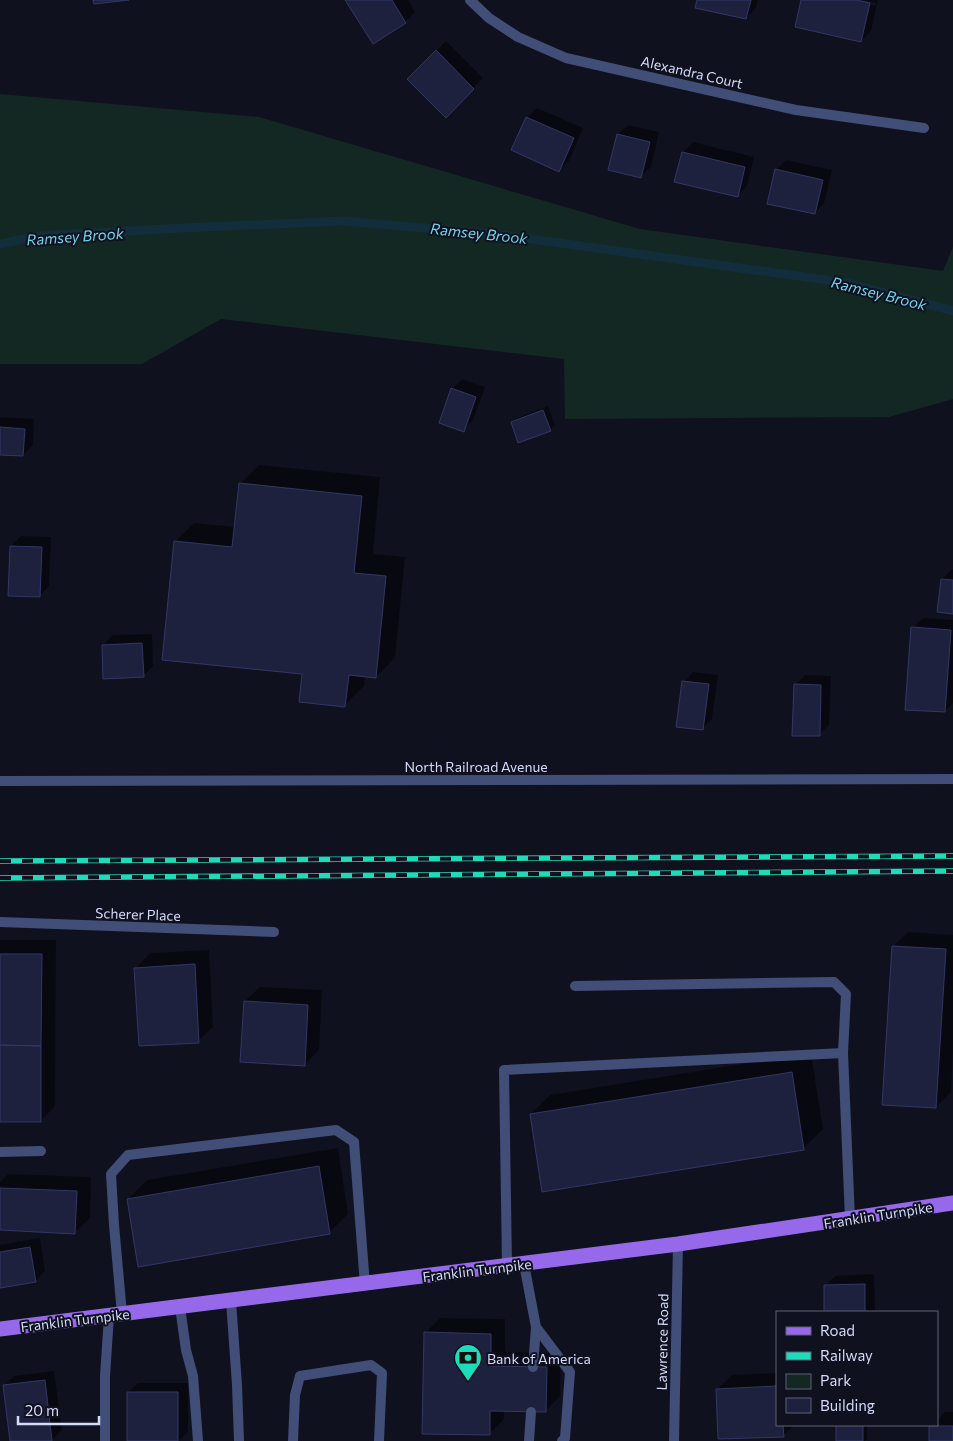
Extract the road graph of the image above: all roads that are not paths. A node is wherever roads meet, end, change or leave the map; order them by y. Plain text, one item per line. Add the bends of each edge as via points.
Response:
1 (470, 0) edge
2 (924, 128) dead end
3 (953, 779) edge
4 (0, 781) edge
5 (0, 922) edge
6 (274, 932) dead end
7 (575, 986) dead end
8 (843, 1053) junction
9 (41, 1151) dead end
10 (0, 1152) edge
11 (953, 1203) edge
12 (850, 1219) junction
13 (678, 1244) junction
14 (524, 1264) junction
15 (507, 1266) junction
16 (365, 1285) junction
17 (231, 1301) junction
18 (180, 1307) junction
19 (116, 1315) junction
20 (536, 1327) junction
21 (0, 1329) edge
22 (534, 1367) dead end
23 (531, 1412) dead end
24 (105, 1441) edge
25 (198, 1441) edge
26 (239, 1441) edge
27 (293, 1441) edge
28 (380, 1441) edge
29 (529, 1441) edge
30 (562, 1441) edge
31 (674, 1441) edge

1 - 2 street, Alexandra Court via 518,38 566,58 796,110
3 - 4 street, North Railroad Avenue
5 - 6 street, Scherer Place
7 - 8 street via 834,982 846,994
8 - 12 street
8 - 15 street via 504,1070
9 - 10 street
11 - 12 main road, Franklin Turnpike
12 - 13 main road, Franklin Turnpike
13 - 14 main road, Franklin Turnpike
13 - 31 street, Lawrence Road
14 - 15 main road, Franklin Turnpike
14 - 20 street
15 - 16 main road, Franklin Turnpike
16 - 17 main road, Franklin Turnpike
16 - 19 street via 354,1142 336,1130 128,1154 111,1174
17 - 18 main road, Franklin Turnpike
17 - 26 street
18 - 19 main road, Franklin Turnpike
18 - 25 street via 193,1376
19 - 21 main road, Franklin Turnpike
19 - 24 street via 105,1376
20 - 22 street
20 - 30 street via 570,1372 565,1438
23 - 29 street
27 - 28 street via 295,1395 300,1376 371,1365 382,1373

